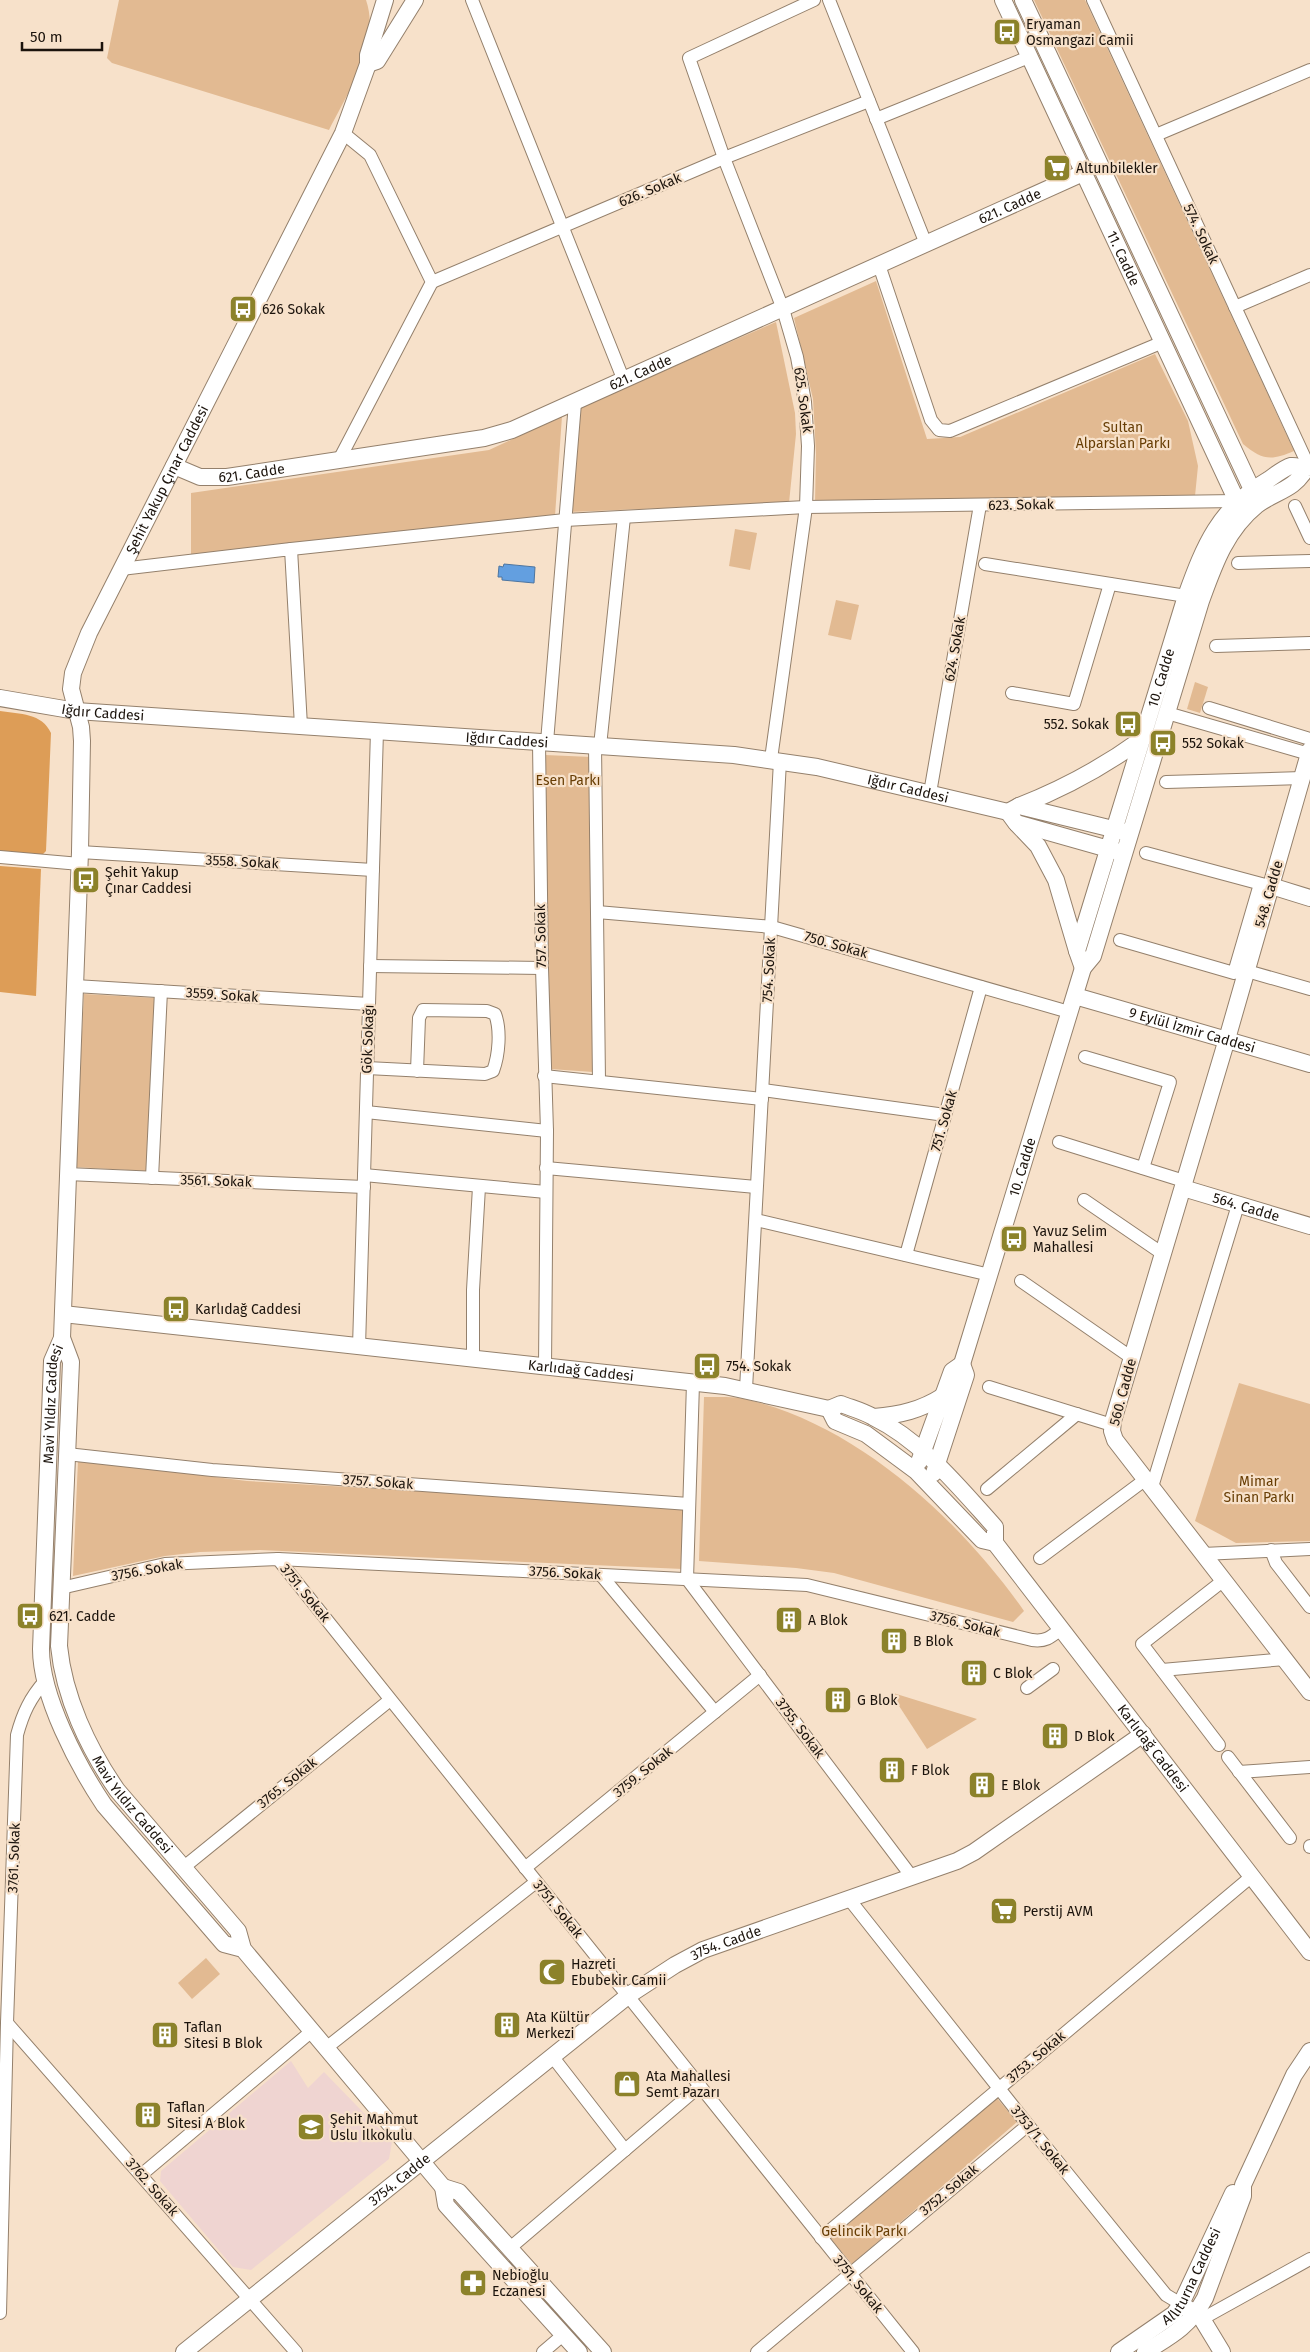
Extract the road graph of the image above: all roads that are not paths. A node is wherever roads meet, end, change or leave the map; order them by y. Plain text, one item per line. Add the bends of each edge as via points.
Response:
1 (370, 0) edge
2 (385, 0) edge
3 (415, 0) edge
4 (472, 0) edge
5 (814, 0) edge
6 (829, 0) edge
7 (1003, 0) edge
8 (1023, 0) edge
9 (1093, 0) edge
10 (377, 22) junction
11 (1029, 57) junction
12 (368, 64) junction
13 (1310, 70) edge
14 (869, 101) junction
15 (876, 119) junction
16 (343, 133) junction
17 (1156, 135) junction
18 (724, 158) junction
19 (1084, 173) junction
20 (564, 228) junction
21 (926, 244) junction
22 (879, 265) junction
23 (1310, 275) edge
24 (432, 282) junction
25 (1235, 307) junction
26 (783, 309) junction
27 (1163, 342) junction
28 (624, 381) junction
29 (574, 402) junction
30 (338, 460) junction
31 (174, 466) junction
32 (1308, 468) edge
33 (1252, 489) junction
34 (1237, 501) junction
35 (1259, 504) junction
36 (980, 505) junction
37 (1295, 506) dead end
38 (806, 507) junction
39 (1244, 516) junction
40 (624, 517) junction
41 (565, 520) junction
42 (1310, 538) edge
43 (291, 549) junction
44 (1310, 561) edge
45 (1238, 563) dead end
46 (985, 564) dead end
47 (122, 569) junction
48 (1110, 584) junction
49 (1186, 596) junction
50 (1310, 643) edge
51 (1216, 646) dead end
52 (1012, 693) dead end
53 (0, 698) edge
54 (1209, 708) dead end
55 (76, 711) junction
56 (1167, 713) junction
57 (301, 726) junction
58 (377, 731) junction
59 (1142, 740) junction
60 (543, 742) junction
61 (598, 745) junction
62 (1310, 748) edge
63 (775, 760) junction
64 (1302, 778) junction
65 (1166, 782) dead end
66 (930, 794) junction
67 (1014, 814) junction
68 (1122, 832) junction
69 (1116, 852) junction
70 (1146, 852) dead end
71 (0, 857) edge
72 (80, 858) junction
73 (373, 870) junction
74 (1266, 885) junction
75 (1310, 898) edge
76 (597, 912) junction
77 (772, 927) junction
78 (1120, 940) dead end
79 (1078, 951) junction
80 (370, 966) junction
81 (542, 968) junction
82 (1083, 968) junction
83 (1247, 971) junction
84 (75, 986) junction
85 (981, 986) junction
86 (1310, 989) edge
87 (161, 991) junction
88 (1075, 996) junction
89 (369, 1004) junction
90 (1070, 1012) junction
91 (1228, 1039) junction
92 (1085, 1057) dead end
93 (1310, 1064) edge
94 (368, 1068) junction
95 (417, 1071) junction
96 (544, 1076) junction
97 (599, 1081) junction
98 (762, 1095) junction
99 (366, 1112) junction
100 (945, 1115) junction
101 (547, 1131) junction
102 (1059, 1142) dead end
103 (546, 1168) junction
104 (1143, 1168) junction
105 (67, 1174) junction
106 (152, 1178) junction
107 (364, 1181) junction
108 (1183, 1184) junction
109 (479, 1187) junction
110 (756, 1187) junction
111 (546, 1192) junction
112 (1084, 1200) dead end
113 (1238, 1205) junction
114 (756, 1220) junction
115 (1310, 1226) edge
116 (1163, 1254) junction
117 (906, 1256) junction
118 (990, 1275) junction
119 (1022, 1281) dead end
120 (63, 1314) junction
121 (62, 1338) junction
122 (360, 1347) junction
123 (1132, 1358) junction
124 (473, 1359) junction
125 (962, 1364) junction
126 (545, 1367) junction
127 (693, 1383) junction
128 (989, 1387) dead end
129 (746, 1390) junction
130 (943, 1396) junction
131 (829, 1409) junction
132 (1076, 1414) junction
133 (874, 1417) junction
134 (1112, 1425) junction
135 (923, 1452) junction
136 (67, 1454) junction
137 (936, 1464) junction
138 (916, 1471) junction
139 (1149, 1483) junction
140 (930, 1484) junction
141 (986, 1489) dead end
142 (689, 1504) junction
143 (995, 1543) junction
144 (1310, 1549) edge
145 (1271, 1550) junction
146 (1204, 1554) junction
147 (1040, 1558) dead end
148 (278, 1559) junction
149 (601, 1575) junction
150 (687, 1579) junction
151 (1224, 1580) junction
152 (61, 1588) junction
153 (1310, 1607) edge
154 (1062, 1628) junction
155 (1285, 1659) junction
156 (1053, 1669) dead end
157 (1162, 1670) junction
158 (760, 1675) junction
159 (45, 1681) junction
160 (1027, 1688) dead end
161 (1310, 1692) edge
162 (390, 1700) junction
163 (73, 1706) junction
164 (715, 1712) junction
165 (57, 1714) junction
166 (1143, 1734) junction
167 (1219, 1745) dead end
168 (1228, 1757) dead end
169 (1310, 1767) edge
170 (1240, 1772) junction
171 (1290, 1838) dead end
172 (184, 1867) junction
173 (525, 1868) junction
174 (1252, 1876) junction
175 (912, 1877) junction
176 (536, 1882) junction
177 (849, 1899) junction
178 (243, 1949) junction
179 (1310, 1952) edge
180 (629, 1995) junction
181 (7, 2023) junction
182 (312, 2031) junction
183 (326, 2048) junction
184 (1310, 2051) edge
185 (552, 2056) junction
186 (700, 2086) junction
187 (998, 2088) junction
188 (1028, 2125) junction
189 (625, 2150) junction
190 (421, 2161) junction
191 (141, 2175) junction
192 (1243, 2185) junction
193 (443, 2187) junction
194 (821, 2238) junction
195 (510, 2248) junction
196 (1310, 2259) edge
197 (850, 2273) junction
198 (250, 2300) junction
199 (1181, 2304) junction
200 (0, 2313) edge
201 (1199, 2316) junction
202 (577, 2323) junction
203 (564, 2335) junction
204 (184, 2352) edge
205 (296, 2352) edge
206 (543, 2352) edge
207 (579, 2352) edge
208 (603, 2352) edge
209 (757, 2352) edge
210 (913, 2352) edge
211 (1119, 2352) edge
212 (1145, 2352) edge
213 (1222, 2352) edge

1 - 10 main road
2 - 10 main road, Şehit Yakup Çınar Caddesi
3 - 12 main road via 377,61
4 - 20 street
5 - 18 street, 625. Sokak via 689,58
6 - 14 street
7 - 11 main road, 11. Cadde
8 - 33 main road, 11. Cadde
9 - 17 street, 574. Sokak
10 - 12 main road, Şehit Yakup Çınar Caddesi
11 - 15 street
11 - 19 main road, 11. Cadde
12 - 16 main road, Şehit Yakup Çınar Caddesi
13 - 17 street
14 - 15 street
14 - 18 street, 626. Sokak
15 - 21 street
16 - 24 street via 370,155
16 - 31 main road, Şehit Yakup Çınar Caddesi
17 - 25 street, 574. Sokak
18 - 20 street, 626. Sokak
18 - 26 street, 625. Sokak
19 - 21 main road, 621. Cadde
19 - 27 main road, 11. Cadde
20 - 24 street, 626. Sokak
20 - 28 street
21 - 22 main road, 621. Cadde
22 - 26 main road, 621. Cadde
22 - 27 street via 931,420 939,430 950,431
23 - 25 street
24 - 30 street
25 - 32 street, 574. Sokak
26 - 28 main road, 621. Cadde
26 - 38 street, 625. Sokak via 797,357 805,402 808,446
27 - 34 main road, 11. Cadde
28 - 29 main road, 621. Cadde
29 - 30 main road, 621. Cadde via 498,435
29 - 41 street, 757. Sokak
30 - 31 main road, 621. Cadde via 210,478 191,475
31 - 47 main road, Şehit Yakup Çınar Caddesi
32 - 33 main road, 10. Cadde via 1291,466
32 - 35 main road, 10. Cadde via 1299,481
33 - 34 main road, 10. Cadde
33 - 35 main road, 11. Cadde
34 - 36 street, 623. Sokak
34 - 39 main road, 11. Cadde
34 - 49 main road, 10. Cadde via 1204,548
35 - 39 main road, 10. Cadde
36 - 38 street, 623. Sokak
36 - 66 street, 624. Sokak
37 - 42 street
38 - 40 street, 623. Sokak
38 - 63 street, 625. Sokak
39 - 56 main road, 10. Cadde via 1226,540 1210,574
40 - 41 street, 623. Sokak
40 - 61 street
41 - 43 street, 623. Sokak
41 - 60 street, 757. Sokak
43 - 47 street, 623. Sokak
43 - 57 street
44 - 45 street
46 - 48 street
47 - 55 main road, Şehit Yakup Çınar Caddesi via 89,633 73,673 71,689
48 - 49 street
48 - 52 street via 1074,704
49 - 59 main road, 10. Cadde
50 - 51 street
53 - 55 main road, Iğdır Caddesi
54 - 62 street
55 - 57 main road, Iğdır Caddesi
55 - 72 main road, Şehit Yakup Çınar Caddesi via 82,727
56 - 62 street
56 - 68 main road, 10. Cadde
57 - 58 main road, Iğdır Caddesi
58 - 60 main road, Iğdır Caddesi
58 - 73 street, Gök Sokağı
59 - 67 main road via 1074,784
59 - 68 main road, 10. Cadde
60 - 61 main road, Iğdır Caddesi
60 - 81 street, 757. Sokak
61 - 63 main road, Iğdır Caddesi
61 - 76 street
62 - 64 main road, 548. Cadde
63 - 66 main road, Iğdır Caddesi
63 - 77 street, 754. Sokak
64 - 65 street
64 - 74 main road, 548. Cadde
66 - 67 main road, Iğdır Caddesi
67 - 68 main road, Iğdır Caddesi
67 - 69 main road, Iğdır Caddesi
67 - 79 main road via 1038,846 1056,880
68 - 69 main road, 10. Cadde
69 - 79 main road, 10. Cadde
69 - 82 main road, 10. Cadde via 1093,956
70 - 74 street
71 - 72 street, 3558. Sokak
72 - 73 street, 3558. Sokak
72 - 84 main road, Şehit Yakup Çınar Caddesi
73 - 80 street, Gök Sokağı
74 - 75 main road
74 - 78 street via 1234,973
74 - 83 main road, 548. Cadde
76 - 77 street, 750. Sokak
76 - 97 street
77 - 85 street, 750. Sokak
77 - 98 street, 754. Sokak
79 - 82 main road
80 - 81 street
80 - 89 street, Gök Sokağı
81 - 96 street, 757. Sokak
82 - 88 main road, 10. Cadde
83 - 86 street
83 - 91 main road, 548. Cadde
84 - 87 street, 3559. Sokak
84 - 105 main road, Şehit Yakup Çınar Caddesi
85 - 90 street, 750. Sokak
85 - 100 street, 751. Sokak
87 - 89 street, 3559. Sokak
87 - 106 street
88 - 90 main road, 10. Cadde
88 - 91 main road, 9 Eylül İzmir Caddesi
89 - 94 street, Gök Sokağı
90 - 118 main road, 10. Cadde
91 - 93 main road, 9 Eylül İzmir Caddesi
91 - 108 main road, 560. Cadde
92 - 104 street via 1170,1082
94 - 95 street
94 - 99 street, Gök Sokağı
95 - 95 street via 485,1074 493,1071 497,1052 498,1022 495,1014 487,1011 423,1010 419,1018
96 - 97 street
96 - 101 street, 757. Sokak
97 - 98 street
98 - 100 street
98 - 110 street, 754. Sokak
99 - 101 street
99 - 107 street, Gök Sokağı
100 - 117 street, 751. Sokak
101 - 103 street, 757. Sokak
102 - 104 street
103 - 110 street
103 - 111 street, 757. Sokak
104 - 108 street
105 - 106 street, 3561. Sokak
105 - 120 main road, Şehit Yakup Çınar Caddesi
106 - 107 street, 3561. Sokak
107 - 109 street, 3561. Sokak
107 - 122 street, Gök Sokağı
108 - 113 main road, 564. Cadde
108 - 116 main road, 560. Cadde
109 - 111 street, 3561. Sokak
109 - 124 street
110 - 114 street, 754. Sokak
111 - 126 street, 757. Sokak
112 - 116 street
113 - 115 main road, 564. Cadde
113 - 139 street
114 - 117 street
114 - 129 street, 754. Sokak
116 - 123 main road, 560. Cadde
117 - 118 street
118 - 125 main road, 10. Cadde
119 - 123 street
120 - 121 main road, Şehit Yakup Çınar Caddesi
120 - 122 main road, Karlıdağ Caddesi
121 - 136 main road, Mavi Yıldız Caddesi via 70,1362
121 - 159 main road, Mavi Yıldız Caddesi via 52,1361 41,1649
122 - 124 main road, Karlıdağ Caddesi
123 - 134 main road, 560. Cadde
124 - 126 main road, Karlıdağ Caddesi
125 - 130 main road, 10. Cadde via 952,1371
125 - 137 main road, 10. Cadde via 966,1375
126 - 127 main road, Karlıdağ Caddesi
127 - 129 main road, Karlıdağ Caddesi
127 - 142 street
128 - 132 street
129 - 131 main road, Karlıdağ Caddesi
130 - 133 main road via 910,1412
130 - 135 main road, 10. Cadde
131 - 133 main road, Karlıdağ Caddesi via 841,1404
131 - 138 main road, Karlıdağ Caddesi via 835,1420 866,1434
132 - 134 street
132 - 141 street
133 - 135 main road, Karlıdağ Caddesi
134 - 139 main road, 560. Cadde via 1115,1440
135 - 137 main road, Karlıdağ Caddesi
135 - 138 main road, 10. Cadde
136 - 142 street, 3757. Sokak via 212,1470
136 - 152 main road, Mavi Yıldız Caddesi
137 - 140 main road, 10. Cadde
137 - 143 main road, Karlıdağ Caddesi via 995,1527
138 - 140 main road, Karlıdağ Caddesi
139 - 146 main road, 560. Cadde
139 - 147 street
140 - 143 main road, Karlıdağ Caddesi via 982,1540
142 - 150 street
143 - 154 main road, Karlıdağ Caddesi
144 - 145 street
145 - 146 street
145 - 153 street via 1276,1563
146 - 151 main road, 560. Cadde
148 - 149 street, 3756. Sokak
148 - 152 street, 3756. Sokak via 165,1564
148 - 162 street, 3751. Sokak
149 - 150 street, 3756. Sokak
149 - 164 street
150 - 154 street, 3756. Sokak via 807,1585 1042,1642
150 - 158 street, 3755. Sokak
151 - 155 main road, 560. Cadde
151 - 157 street via 1142,1644
152 - 163 main road, Mavi Yıldız Caddesi via 58,1646 61,1669
154 - 166 main road, Karlıdağ Caddesi
155 - 157 street
155 - 161 main road, 560. Cadde
156 - 160 street
157 - 167 street
158 - 164 street, 3759. Sokak
158 - 175 street, 3755. Sokak
159 - 165 main road, Mavi Yıldız Caddesi
159 - 181 street, 3761. Sokak via 32,1696 17,1735
162 - 172 street, 3765. Sokak
162 - 173 street, 3751. Sokak
163 - 165 main road
163 - 172 main road, Mavi Yıldız Caddesi via 110,1780
164 - 173 street, 3759. Sokak
165 - 178 main road, Mavi Yıldız Caddesi via 89,1783 104,1805 224,1944
166 - 174 main road, Karlıdağ Caddesi
166 - 175 main road, 3754. Cadde via 974,1852
168 - 170 street
169 - 170 street
170 - 171 street
172 - 178 main road, Mavi Yıldız Caddesi via 238,1931
173 - 176 street, 3751. Sokak
174 - 179 main road, Karlıdağ Caddesi
174 - 187 street, 3753. Sokak
175 - 177 main road, 3754. Cadde
176 - 180 street, 3751. Sokak
176 - 183 street
177 - 180 main road, 3754. Cadde via 703,1950
177 - 187 street, 3753/1. Sokak
178 - 182 main road, Mavi Yıldız Caddesi
180 - 185 main road, 3754. Cadde
180 - 186 street, 3751. Sokak
181 - 191 street, 3762. Sokak
181 - 200 street, 3761. Sokak
182 - 183 main road, Mavi Yıldız Caddesi
182 - 191 street
183 - 190 main road, Mavi Yıldız Caddesi
184 - 192 main road, Allıturna Caddesi via 1294,2075
185 - 189 street
185 - 190 main road, 3754. Cadde
186 - 189 street
186 - 194 street, 3751. Sokak
187 - 188 street, 3753/1. Sokak
187 - 194 street, 3753. Sokak
188 - 197 street, 3752. Sokak
188 - 199 street, 3753/1. Sokak via 1166,2295
189 - 195 street
190 - 193 main road, Mavi Yıldız Caddesi
190 - 198 main road, 3754. Cadde
191 - 198 street, 3762. Sokak
192 - 199 main road, Allıturna Caddesi via 1233,2193
192 - 201 main road, Allıturna Caddesi via 1242,2196
193 - 195 main road, Mavi Yıldız Caddesi via 459,2192
193 - 203 main road, Mavi Yıldız Caddesi via 446,2205
194 - 197 street, 3751. Sokak
195 - 202 main road, Mavi Yıldız Caddesi
196 - 201 street
197 - 209 street, 3752. Sokak
197 - 210 street, 3751. Sokak
198 - 204 main road, 3754. Cadde
198 - 205 street, 3762. Sokak
199 - 201 main road
199 - 211 main road, Allıturna Caddesi via 1174,2314
201 - 212 main road, Allıturna Caddesi
201 - 213 main road
202 - 203 main road
202 - 208 main road, Mavi Yıldız Caddesi
203 - 206 street
203 - 207 main road, Mavi Yıldız Caddesi

